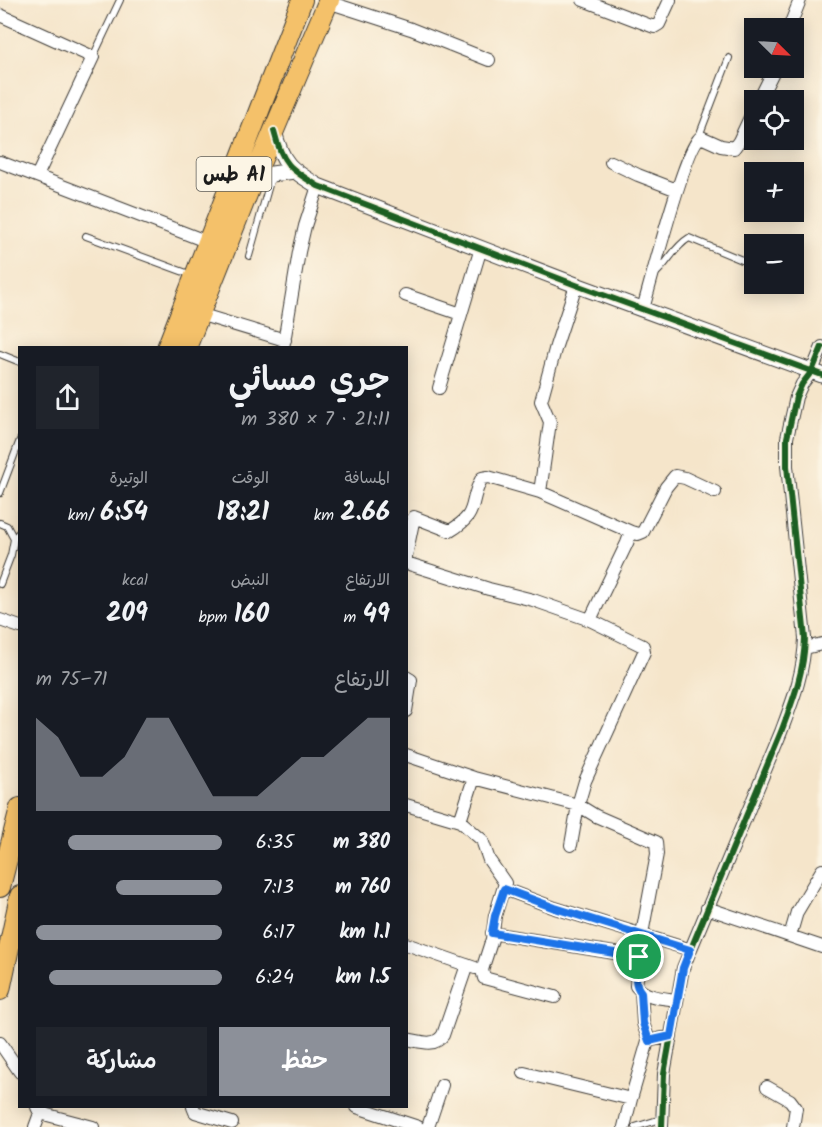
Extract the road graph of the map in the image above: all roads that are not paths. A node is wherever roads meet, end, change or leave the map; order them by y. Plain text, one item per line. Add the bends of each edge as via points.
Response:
1 (120, 0) edge
2 (302, 0) edge
3 (583, 0) edge
4 (670, 0) edge
5 (800, 0) edge
6 (329, 1) edge
7 (0, 15) edge
8 (793, 18) edge
9 (93, 57) junction
10 (729, 58) dead end
11 (489, 60) dead end
12 (744, 130) edge
13 (274, 131) junction
14 (698, 137) junction
15 (0, 162) edge
16 (611, 162) dead end
17 (294, 171) junction
18 (272, 174) junction
19 (37, 176) junction
20 (318, 186) junction
21 (250, 188) junction
22 (678, 190) junction
23 (86, 236) dead end
24 (208, 242) junction
25 (481, 248) junction
26 (249, 256) dead end
27 (742, 260) dead end
28 (652, 276) junction
29 (195, 277) junction
30 (576, 285) junction
31 (405, 295) dead end
32 (643, 309) junction
33 (199, 314) junction
34 (461, 314) junction
35 (284, 344) edge
36 (168, 346) edge
37 (187, 346) edge
38 (822, 347) edge
39 (0, 354) edge
40 (18, 361) edge
41 (817, 373) edge
42 (439, 388) dead end
43 (18, 446) edge
44 (540, 492) junction
45 (715, 492) dead end
46 (0, 493) edge
47 (0, 522) edge
48 (630, 532) junction
49 (18, 533) edge
50 (14, 538) junction
51 (408, 546) edge
52 (408, 564) edge
53 (0, 584) edge
54 (0, 620) edge
55 (590, 620) junction
56 (18, 626) edge
57 (822, 644) edge
58 (805, 648) junction
59 (408, 678) edge
60 (408, 699) edge
61 (408, 756) edge
62 (474, 778) junction
63 (578, 805) junction
64 (408, 806) edge
65 (18, 816) edge
66 (460, 821) junction
67 (571, 845) dead end
68 (822, 870) edge
69 (0, 887) edge
70 (504, 889) junction
71 (18, 905) edge
72 (707, 908) junction
73 (492, 933) junction
74 (642, 934) junction
75 (790, 936) junction
76 (408, 945) edge
77 (822, 947) edge
78 (690, 950) junction
79 (639, 957) junction
80 (467, 965) junction
81 (482, 970) junction
82 (0, 990) edge
83 (641, 992) junction
84 (555, 997) dead end
85 (677, 1000) junction
86 (671, 1036) junction
87 (408, 1039) edge
88 (649, 1041) junction
89 (0, 1043) edge
90 (18, 1069) edge
91 (524, 1073) dead end
92 (442, 1085) dead end
93 (767, 1087) dead end
94 (631, 1099) junction
95 (194, 1108) edge
96 (360, 1108) edge
97 (40, 1109) edge
98 (232, 1123) dead end
99 (662, 1123) edge
100 (35, 1127) edge
101 (93, 1127) edge
102 (418, 1127) edge
103 (429, 1127) edge
104 (624, 1127) edge
105 (635, 1127) edge
106 (793, 1127) edge

1 - 9 lane
2 - 24 highway, طس A1
3 - 4 street via 654,27
5 - 8 street
6 - 11 street
6 - 13 highway, طس A1
7 - 9 street
9 - 19 street
10 - 14 lane
12 - 14 street via 734,148
13 - 17 street via 279,152
13 - 21 highway, طس A1
14 - 22 street
15 - 19 street
16 - 22 street
17 - 18 street
17 - 20 street
18 - 21 street
18 - 26 lane
19 - 24 street
20 - 25 street
20 - 35 street via 301,243
21 - 33 highway, طس A1
22 - 28 street
23 - 29 lane
24 - 29 highway, طس A1
25 - 30 street
25 - 34 street
27 - 28 lane via 689,238
28 - 32 street
29 - 36 highway, طس A1
30 - 32 street
30 - 44 street via 542,395 550,422
31 - 34 street
32 - 41 street
33 - 35 street
33 - 37 highway, طس A1
34 - 42 street
38 - 41 street
39 - 40 lane
41 - 58 street via 802,384 787,438
43 - 46 lane
44 - 48 street
44 - 51 street via 482,478 464,522 450,531 414,517
45 - 48 street via 675,476 643,532
47 - 50 lane
48 - 55 street
49 - 50 lane
50 - 53 lane
52 - 55 street
54 - 56 street
55 - 63 street via 645,649 585,781
57 - 58 street
58 - 72 street via 796,693
59 - 60 street
61 - 62 street
62 - 63 street
62 - 66 street
63 - 67 street
63 - 74 street via 658,845
64 - 66 street
65 - 69 highway
66 - 70 street via 482,840 489,860 505,883
68 - 75 street via 801,904
70 - 73 street
70 - 74 street
71 - 82 highway
72 - 75 street
72 - 78 street
73 - 79 street
73 - 81 street
74 - 78 street
74 - 79 street
75 - 77 street
76 - 80 street
78 - 85 street
79 - 83 street via 636,982
80 - 81 street
80 - 87 street via 439,1041 434,1044
81 - 84 street via 488,980
83 - 85 street
83 - 88 street via 643,1023
85 - 86 street
86 - 88 street
86 - 99 street via 664,1074
88 - 94 street
89 - 90 street
91 - 94 street
92 - 103 street
93 - 106 street via 796,1107
94 - 104 street
95 - 98 street via 195,1112
96 - 102 street
97 - 100 street
97 - 101 street
99 - 105 lane

